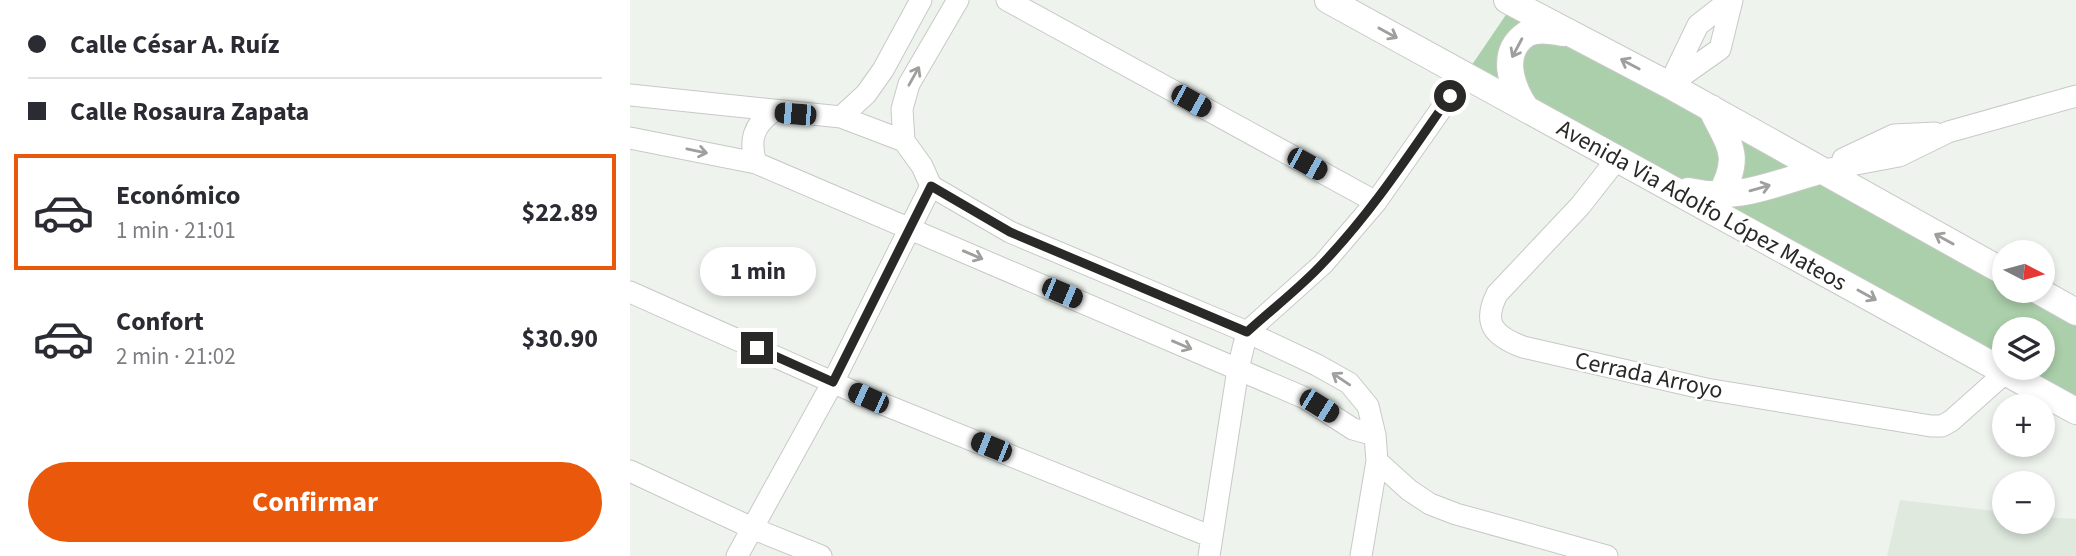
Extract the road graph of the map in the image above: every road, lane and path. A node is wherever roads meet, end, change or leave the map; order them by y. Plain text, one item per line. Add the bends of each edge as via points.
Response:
1 (921, 0) edge
2 (958, 0) edge
3 (1007, 0) edge
4 (1328, 0) edge
5 (1507, 0) edge
6 (1731, 0) edge
7 (1573, 34) junction
8 (1465, 75) junction
9 (1669, 85) junction
10 (630, 95) edge
11 (2076, 96) edge
12 (1525, 107) junction
13 (1711, 108) junction
14 (772, 112) junction
15 (841, 117) junction
16 (630, 138) edge
17 (904, 141) junction
18 (1617, 159) junction
19 (756, 163) junction
20 (1819, 171) junction
21 (931, 186) junction
22 (1670, 187) junction
23 (1720, 196) junction
24 (1376, 202) junction
25 (911, 228) junction
26 (1992, 265) edge
27 (630, 292) edge
28 (2055, 300) edge
29 (2076, 312) edge
30 (1247, 332) junction
31 (1992, 364) edge
32 (1238, 369) junction
33 (1997, 380) edge
34 (2020, 380) edge
35 (833, 382) junction
36 (2076, 411) edge
37 (1375, 435) junction
38 (1377, 461) junction
39 (630, 471) edge
40 (752, 528) junction
41 (1210, 546) edge
42 (737, 556) edge
43 (821, 556) edge
44 (1361, 556) edge
45 (1607, 556) edge

1 - 15 street via 883,70
17 -> 2 street via 902,109 909,84
3 - 24 street
4 -> 8 main road, Avenida Via Adolfo López Mateos
5 - 7 main road
6 - 9 street via 1715,44
9 -> 7 main road
7 -> 12 main road via 1543,30 1526,34 1514,47 1510,76
8 - 12 main road, Avenida Via Adolfo López Mateos
8 - 24 street
9 - 13 main road
10 - 14 street
11 - 20 street via 1948,132 1899,156
12 - 18 main road, Avenida Via Adolfo López Mateos
13 - 20 main road
13 - 23 main road via 1730,146 1733,166
14 - 15 street
14 - 19 street via 753,134
15 - 17 street
16 -> 19 street
17 - 21 street
18 - 22 main road, Avenida Via Adolfo López Mateos
18 - 33 street, Cerrada Arroyo via 1580,206 1497,294 1490,321 1507,341 1706,389 1931,426 1951,421
19 - 25 street
23 -> 20 main road
26 -> 20 main road
21 - 25 street
21 - 30 street via 1010,232
22 - 23 main road
22 -> 31 main road, Avenida Via Adolfo López Mateos
24 - 30 street via 1322,264
25 -> 32 street
25 - 35 street
27 - 35 street
28 - 29 main road
30 - 32 street
37 -> 30 street via 1368,406 1349,383
32 - 37 street via 1305,398 1353,429
32 - 41 street
34 - 36 main road, Avenida Via Adolfo López Mateos
35 - 40 street
35 - 41 street
37 - 38 street
38 - 44 street
38 - 45 street via 1430,504
39 - 40 street
40 - 42 street
40 - 43 street

